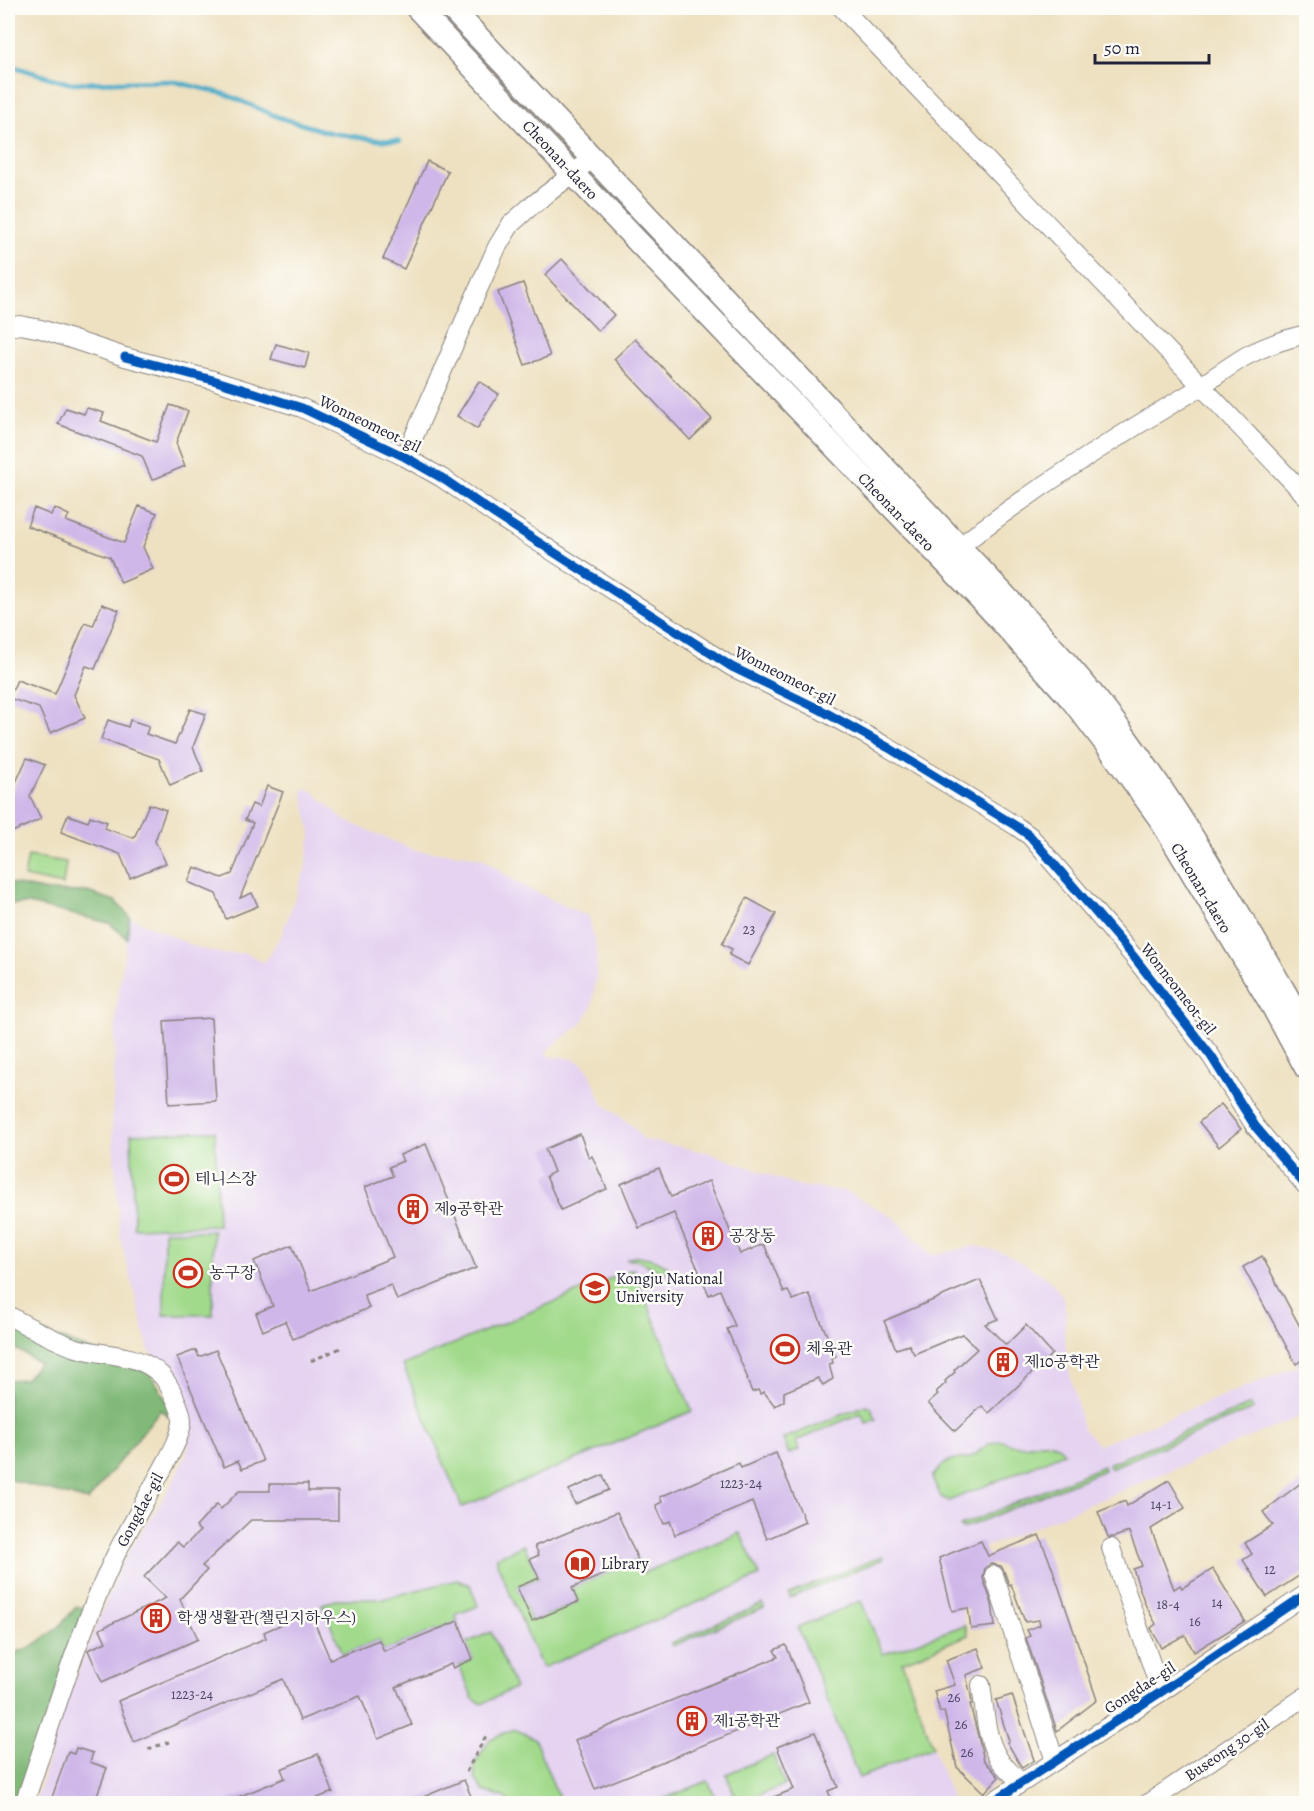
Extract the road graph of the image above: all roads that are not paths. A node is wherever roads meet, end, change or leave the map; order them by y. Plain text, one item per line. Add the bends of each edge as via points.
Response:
1 (417, 8) edge
2 (451, 8) edge
3 (842, 8) edge
4 (593, 158) junction
5 (573, 174) junction
6 (8, 327) edge
7 (1306, 334) edge
8 (1202, 386) junction
9 (405, 457) junction
10 (1306, 496) edge
11 (959, 547) junction
12 (1306, 1029) edge
13 (1306, 1068) edge
14 (1306, 1186) edge
15 (8, 1315) edge
16 (1111, 1548) dead end
17 (994, 1575) dead end
18 (1306, 1594) edge
19 (981, 1685) dead end
20 (1161, 1692) junction
21 (1306, 1696) edge
22 (1055, 1761) junction
23 (1021, 1783) junction
24 (996, 1802) edge
25 (24, 1803) edge
26 (1147, 1803) edge

1 - 5 main road, Cheonan-daero
2 - 4 main road, Cheonan-daero
3 - 8 street
4 - 5 street
4 - 11 main road, Cheonan-daero
5 - 9 street via 511,224 497,247
5 - 13 main road, Cheonan-daero via 988,607 1072,700 1160,819
6 - 9 street, Wonneomeot-gil via 41,329 302,408
7 - 8 street via 1246,356
8 - 10 street
8 - 11 street via 1051,480
9 - 14 street, Wonneomeot-gil via 732,667 821,710 1030,836 1169,1001 1256,1126
11 - 12 main road, Cheonan-daero via 1044,638 1129,741 1194,839
15 - 25 street, Gongdae-gil via 74,1347 121,1356 151,1367 164,1378 182,1422 85,1625
16 - 20 street
17 - 22 street
18 - 20 street, Gongdae-gil
19 - 23 street via 995,1751
20 - 22 street, Gongdae-gil
21 - 26 street, Buseong 30-gil
22 - 23 street, Gongdae-gil
23 - 24 street, Gongdae-gil

